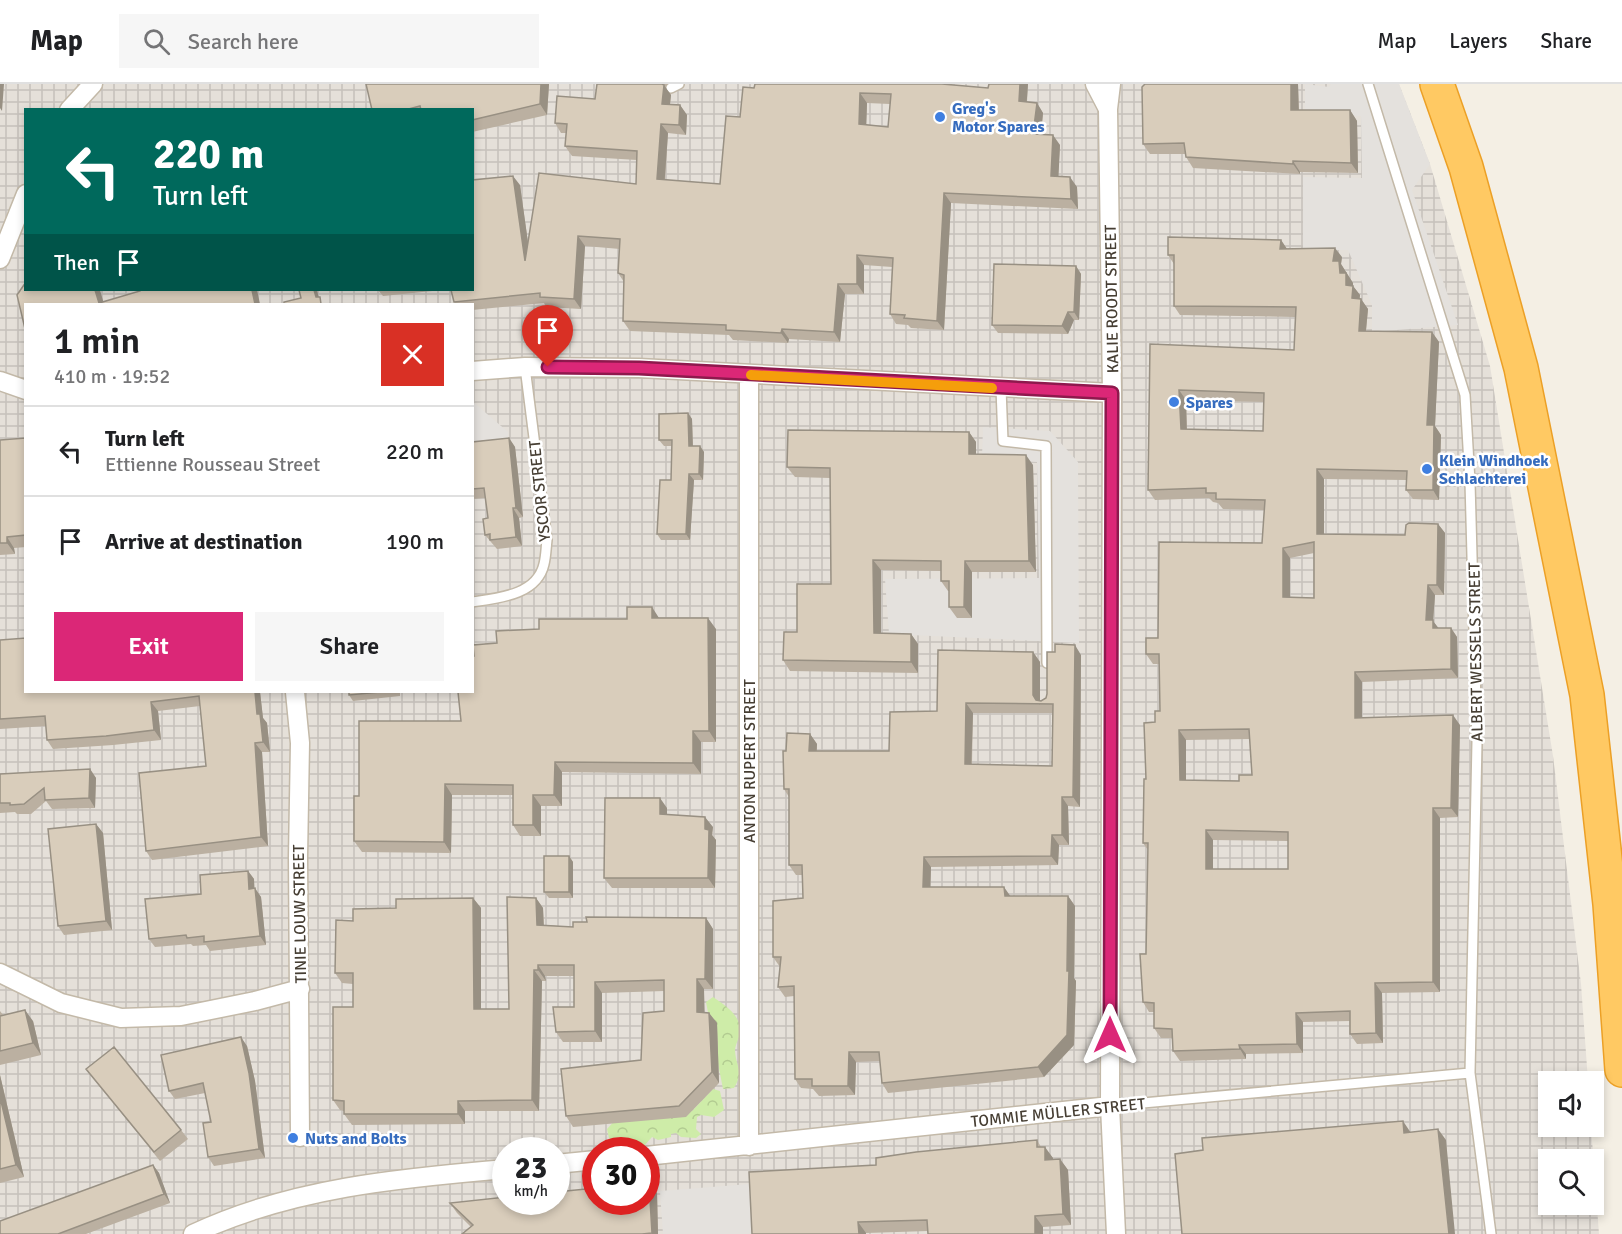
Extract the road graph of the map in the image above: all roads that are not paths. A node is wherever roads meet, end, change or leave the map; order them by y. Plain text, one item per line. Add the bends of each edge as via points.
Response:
1 (93, 84) edge
2 (1095, 84) edge
3 (1111, 84) edge
4 (1368, 84) edge
5 (1437, 84) edge
6 (71, 108) edge
7 (1108, 109) junction
8 (24, 199) edge
9 (0, 259) edge
10 (525, 367) junction
11 (474, 371) edge
12 (749, 375) junction
13 (0, 381) edge
14 (1001, 388) junction
15 (24, 389) edge
16 (1112, 393) junction
17 (474, 602) edge
18 (1047, 669) edge
19 (295, 693) edge
20 (0, 973) edge
21 (300, 989) junction
22 (1622, 1070) edge
23 (1470, 1073) junction
24 (1110, 1106) junction
25 (300, 1137) dead end
26 (749, 1146) junction
27 (660, 1155) edge
28 (492, 1169) edge
29 (193, 1234) edge
30 (1116, 1234) edge
31 (1491, 1234) edge

1 - 6 street
2 - 7 street
3 - 7 street, KALIE ROODT STREET
4 - 23 lane, ALBERT WESSELS STREET via 1465,395 1477,742
5 - 22 highway via 1466,167 1521,368 1587,695 1610,904
7 - 16 street, KALIE ROODT STREET
8 - 9 street
10 - 11 street
10 - 12 street via 639,368
10 - 17 lane, YSCOR STREET via 547,540 544,566 535,582 520,592
12 - 14 street
12 - 26 street, ANTON RUPERT STREET
13 - 15 street
14 - 16 street
14 - 18 lane via 1003,441 1046,446
16 - 24 street, KALIE ROODT STREET
19 - 21 street, TINIE LOUW STREET via 300,743
20 - 21 street via 61,1003 121,1018 181,1016
21 - 25 street, TINIE LOUW STREET
23 - 24 lane, TOMMIE MÜLLER STREET
23 - 31 lane, ALBERT WESSELS STREET
24 - 26 street, TOMMIE MÜLLER STREET
24 - 30 street, KALIE ROODT STREET
26 - 27 street, TOMMIE MÜLLER STREET
28 - 29 street via 374,1182 265,1207

